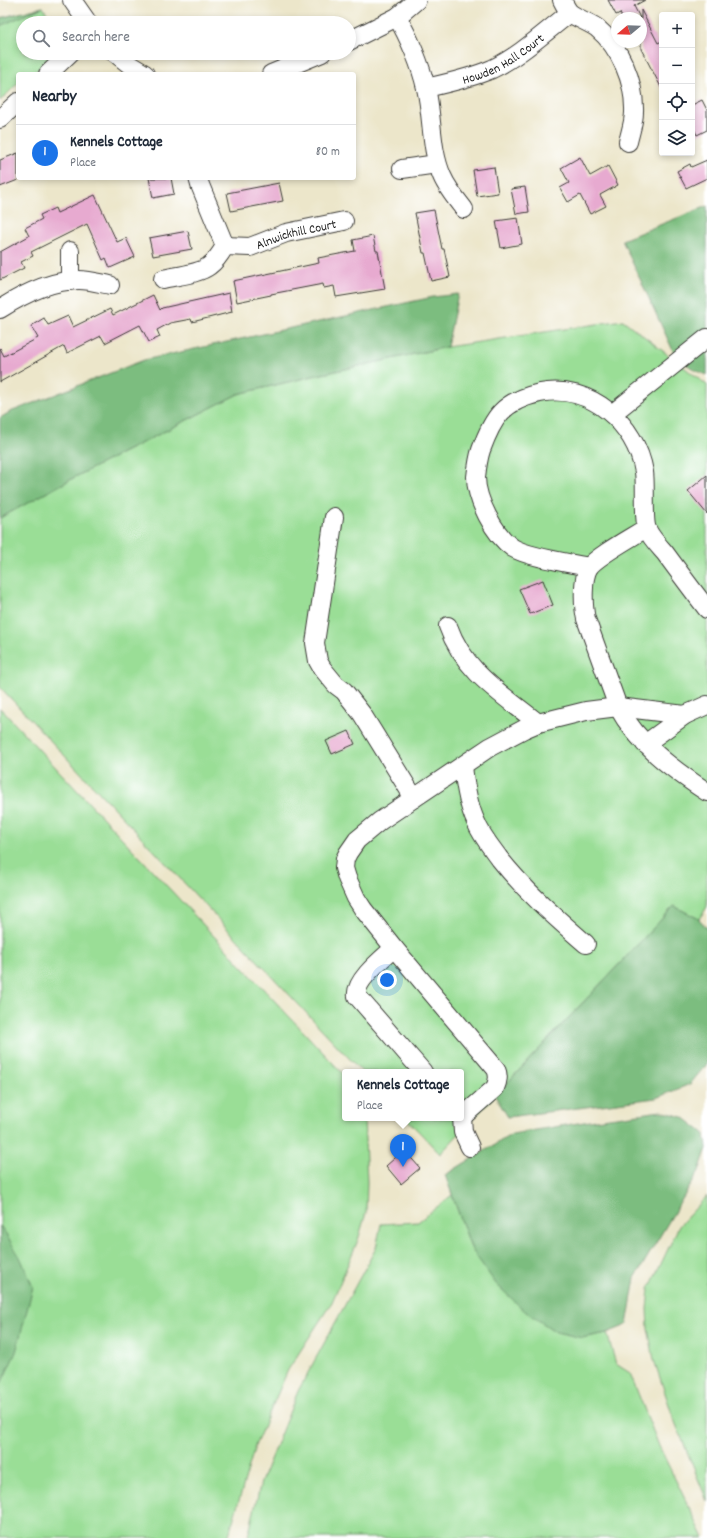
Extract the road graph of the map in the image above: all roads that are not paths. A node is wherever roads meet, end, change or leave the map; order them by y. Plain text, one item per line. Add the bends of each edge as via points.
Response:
1 (72, 0) edge
2 (417, 0) edge
3 (566, 6) edge
4 (83, 16) edge
5 (397, 17) junction
6 (356, 38) edge
7 (63, 60) edge
8 (124, 60) edge
9 (305, 60) edge
10 (50, 72) edge
11 (142, 72) edge
12 (276, 72) edge
13 (426, 88) junction
14 (16, 104) edge
15 (0, 119) edge
16 (628, 142) dead end
17 (438, 164) junction
18 (402, 169) dead end
19 (199, 180) edge
20 (464, 209) dead end
21 (344, 220) dead end
22 (225, 246) junction
23 (70, 251) dead end
24 (163, 279) dead end
25 (70, 281) junction
26 (110, 285) dead end
27 (0, 309) edge
28 (707, 338) edge
29 (612, 414) junction
30 (334, 517) dead end
31 (646, 528) junction
32 (589, 567) junction
33 (707, 609) edge
34 (448, 626) dead end
35 (707, 705) edge
36 (618, 707) junction
37 (684, 715) junction
38 (538, 723) junction
39 (645, 744) junction
40 (463, 766) junction
41 (707, 792) edge
42 (414, 798) junction
43 (586, 944) dead end
44 (394, 948) junction
45 (420, 1069) edge
46 (464, 1114) edge
47 (462, 1121) edge
48 (470, 1147) dead end

1 - 4 street
2 - 5 street
3 - 13 street, Howden Hall Court via 512,58 476,75
3 - 16 street, Howden Hall Court via 598,29 626,70 631,85 634,114
5 - 6 street
5 - 13 street
7 - 10 street
8 - 11 street
9 - 12 street
13 - 17 street
14 - 15 street
17 - 18 street
17 - 20 street via 448,189
19 - 22 street
21 - 22 street, Alnwickhill Court via 286,232 250,247
22 - 24 street via 208,267
23 - 25 street
25 - 26 street
25 - 27 street via 44,287
28 - 29 street
29 - 31 street via 634,442 642,461
29 - 32 street via 601,405 574,393 549,391 524,397 512,402 497,415 486,437 477,467 477,485 483,504 496,531 505,541 524,552
30 - 42 street via 315,643 318,661 328,677 344,691 362,714
31 - 32 street
31 - 33 street
32 - 36 street via 584,592 586,619
34 - 38 street via 456,646 477,674
35 - 37 street
36 - 37 street
36 - 38 street via 586,711
36 - 39 street via 629,726
37 - 39 street
38 - 40 street via 490,747
39 - 41 street
40 - 42 street
40 - 43 street via 474,817 487,842 538,903
42 - 44 street via 367,831 357,840 345,859 344,868 356,898
44 - 45 street via 374,966 360,984 357,996
44 - 46 street via 496,1069 498,1083 495,1088
47 - 48 street via 463,1132

